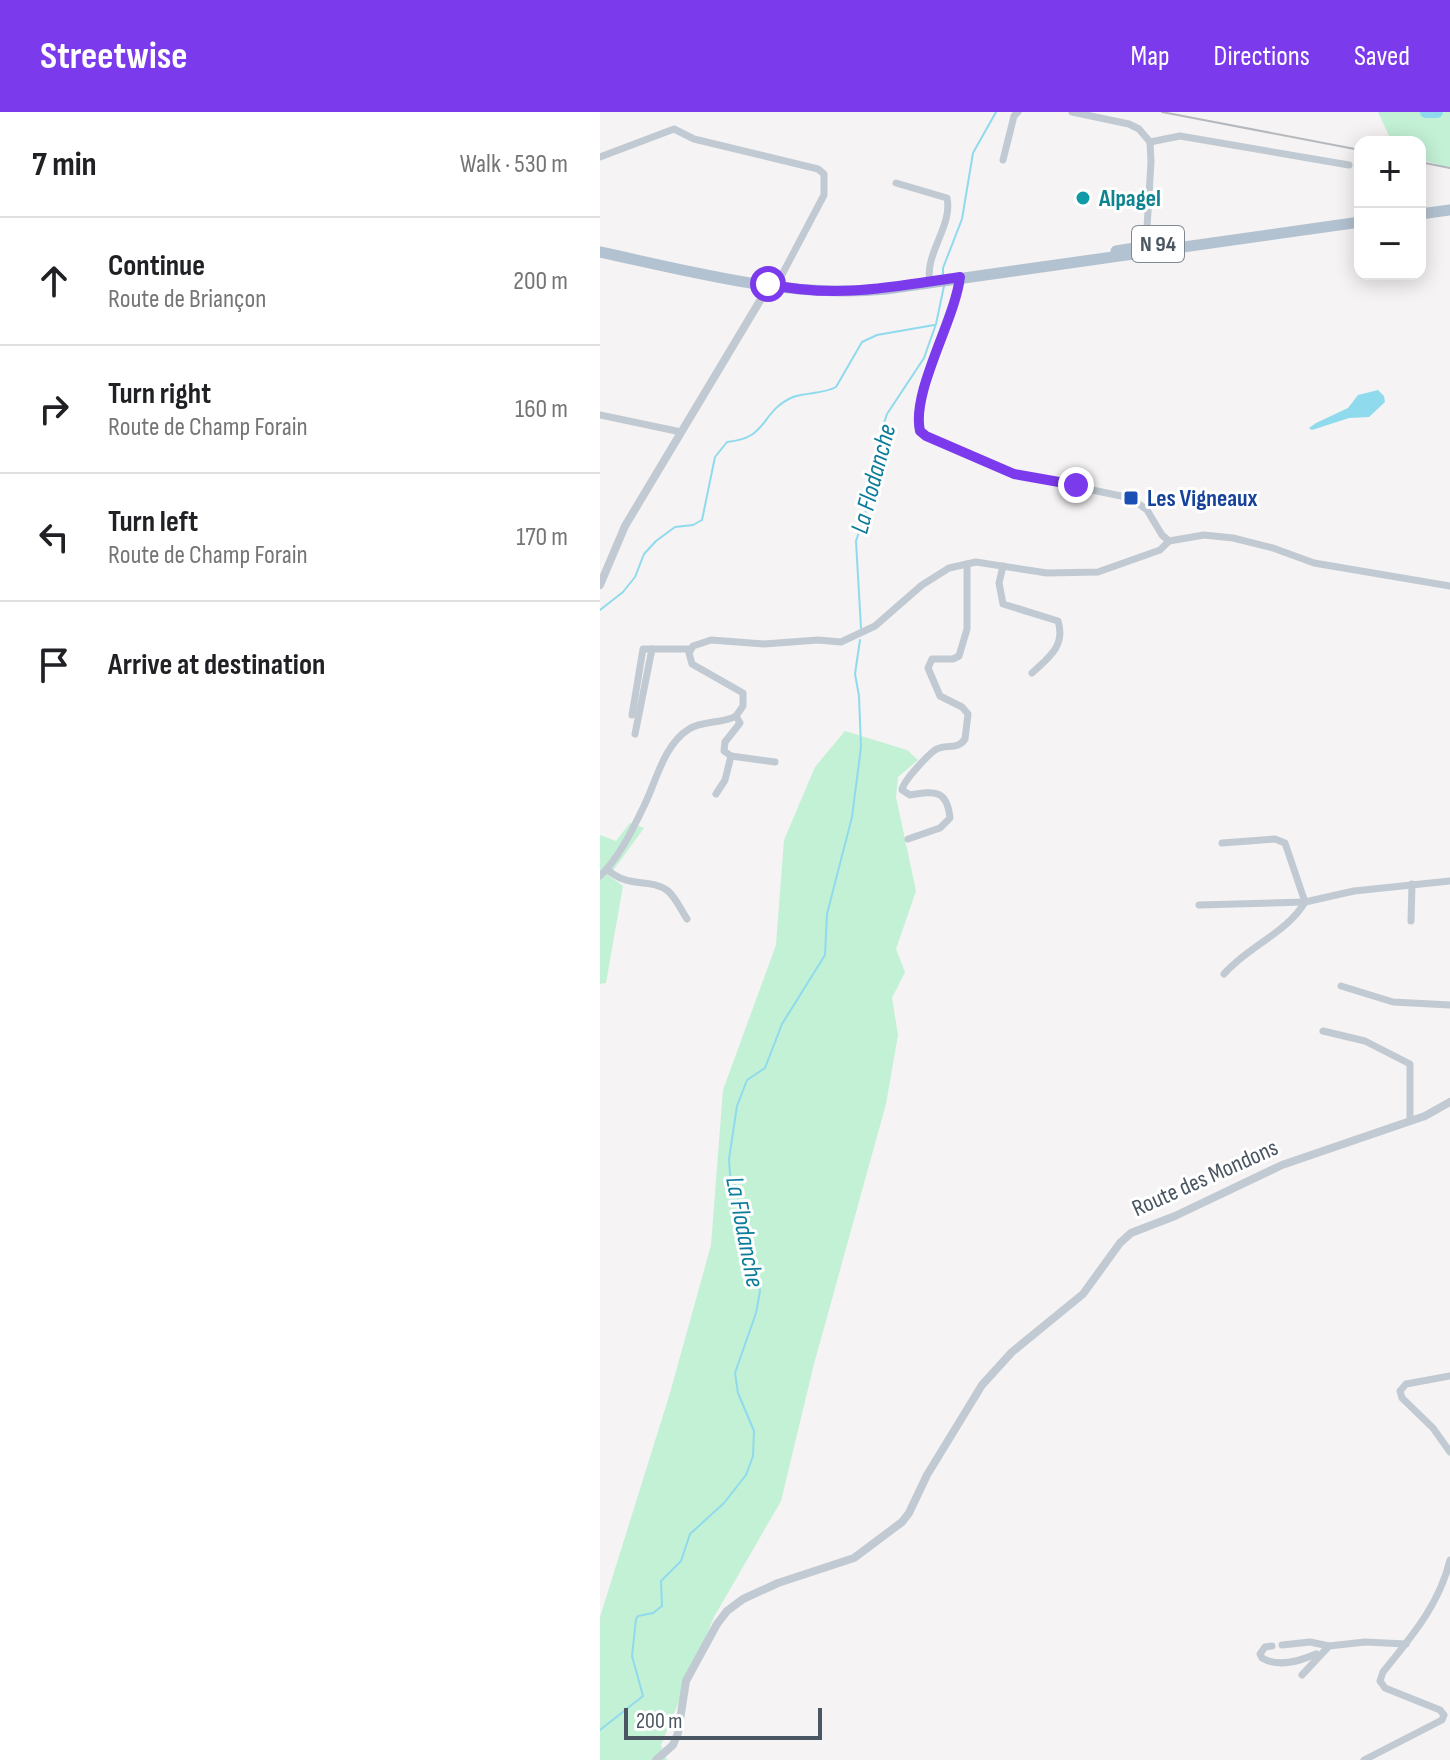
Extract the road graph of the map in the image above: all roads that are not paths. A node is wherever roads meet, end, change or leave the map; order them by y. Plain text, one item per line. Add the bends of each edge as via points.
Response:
1 (1018, 112) edge
2 (1072, 112) edge
3 (1150, 142) junction
4 (600, 157) edge
5 (1003, 160) dead end
6 (1349, 165) dead end
7 (896, 183) dead end
8 (1450, 210) edge
9 (1426, 213) edge
10 (1354, 223) edge
11 (1155, 245) junction
12 (600, 248) edge
13 (1060, 263) junction
14 (944, 280) junction
15 (771, 285) junction
16 (600, 415) edge
17 (681, 432) junction
18 (1169, 541) junction
19 (967, 564) junction
20 (1003, 566) junction
21 (600, 585) edge
22 (1450, 586) edge
23 (652, 649) junction
24 (690, 649) junction
25 (1032, 673) dead end
26 (632, 715) dead end
27 (736, 716) junction
28 (635, 734) dead end
29 (731, 756) junction
30 (775, 762) dead end
31 (716, 794) dead end
32 (908, 839) dead end
33 (1222, 843) dead end
34 (607, 869) junction
35 (600, 876) edge
36 (1450, 881) edge
37 (1412, 884) junction
38 (1305, 902) junction
39 (1199, 905) dead end
40 (687, 919) dead end
41 (1411, 921) dead end
42 (1224, 974) dead end
43 (1341, 986) dead end
44 (1450, 1005) edge
45 (1323, 1031) dead end
46 (1450, 1102) edge
47 (1410, 1121) junction
48 (1450, 1376) edge
49 (1450, 1452) edge
50 (1450, 1560) edge
51 (1406, 1644) junction
52 (1282, 1645) dead end
53 (1272, 1646) dead end
54 (1325, 1648) junction
55 (1302, 1675) dead end
56 (656, 1760) edge
57 (1364, 1760) edge

1 - 5 street
2 - 3 street via 1129,124
3 - 6 street via 1180,136
3 - 11 street via 1146,209
4 - 15 street via 674,129 694,139 818,169 824,174 824,195
7 - 14 street via 947,198 929,271
8 - 9 main road
10 - 11 main road, N 94
11 - 13 main road, N 94
11 - 13 main road, N 94 via 1119,257
12 - 15 main road, N 94
12 - 15 main road, N 94
13 - 14 main road, N 94
14 - 15 main road, N 94 via 842,293
14 - 18 street via 920,431 1014,474 1131,498 1147,510
15 - 17 street
16 - 17 street
17 - 21 street via 625,526
18 - 20 street via 1160,550 1098,572 1047,573
18 - 22 street via 1204,535 1233,538 1314,563
19 - 20 street
19 - 24 street via 937,574 875,626 841,642 711,640
19 - 32 street via 967,629 959,656 932,659 928,668 940,696 968,714 965,739 956,747 935,750 905,779 902,790 910,795 939,794 949,805 950,818 940,828
20 - 25 street via 1003,604 1058,621 1061,630 1057,649
23 - 24 street
23 - 26 street via 643,649
23 - 28 street
24 - 27 street via 692,664 743,693
27 - 29 street via 740,723 723,745
27 - 34 street via 689,729 674,743
29 - 30 street
29 - 31 street
33 - 38 street via 1285,843
34 - 35 street
34 - 40 street via 623,881 669,891
36 - 37 street
37 - 38 street
37 - 41 street
38 - 39 street
38 - 42 street
43 - 44 street via 1393,1002
45 - 47 street via 1365,1041 1410,1064
46 - 47 street, Route des Mondons
47 - 56 street, Route des Mondons via 1282,1165 1131,1233 1083,1294 990,1375 902,1522 854,1558 778,1583 727,1611 686,1681 673,1745
48 - 49 street via 1406,1384 1400,1391
50 - 51 street via 1438,1597
51 - 54 street via 1365,1642
51 - 57 street via 1383,1672 1381,1685 1444,1715
52 - 54 street via 1319,1642
53 - 54 street via 1260,1654 1271,1663 1296,1661
54 - 55 street

